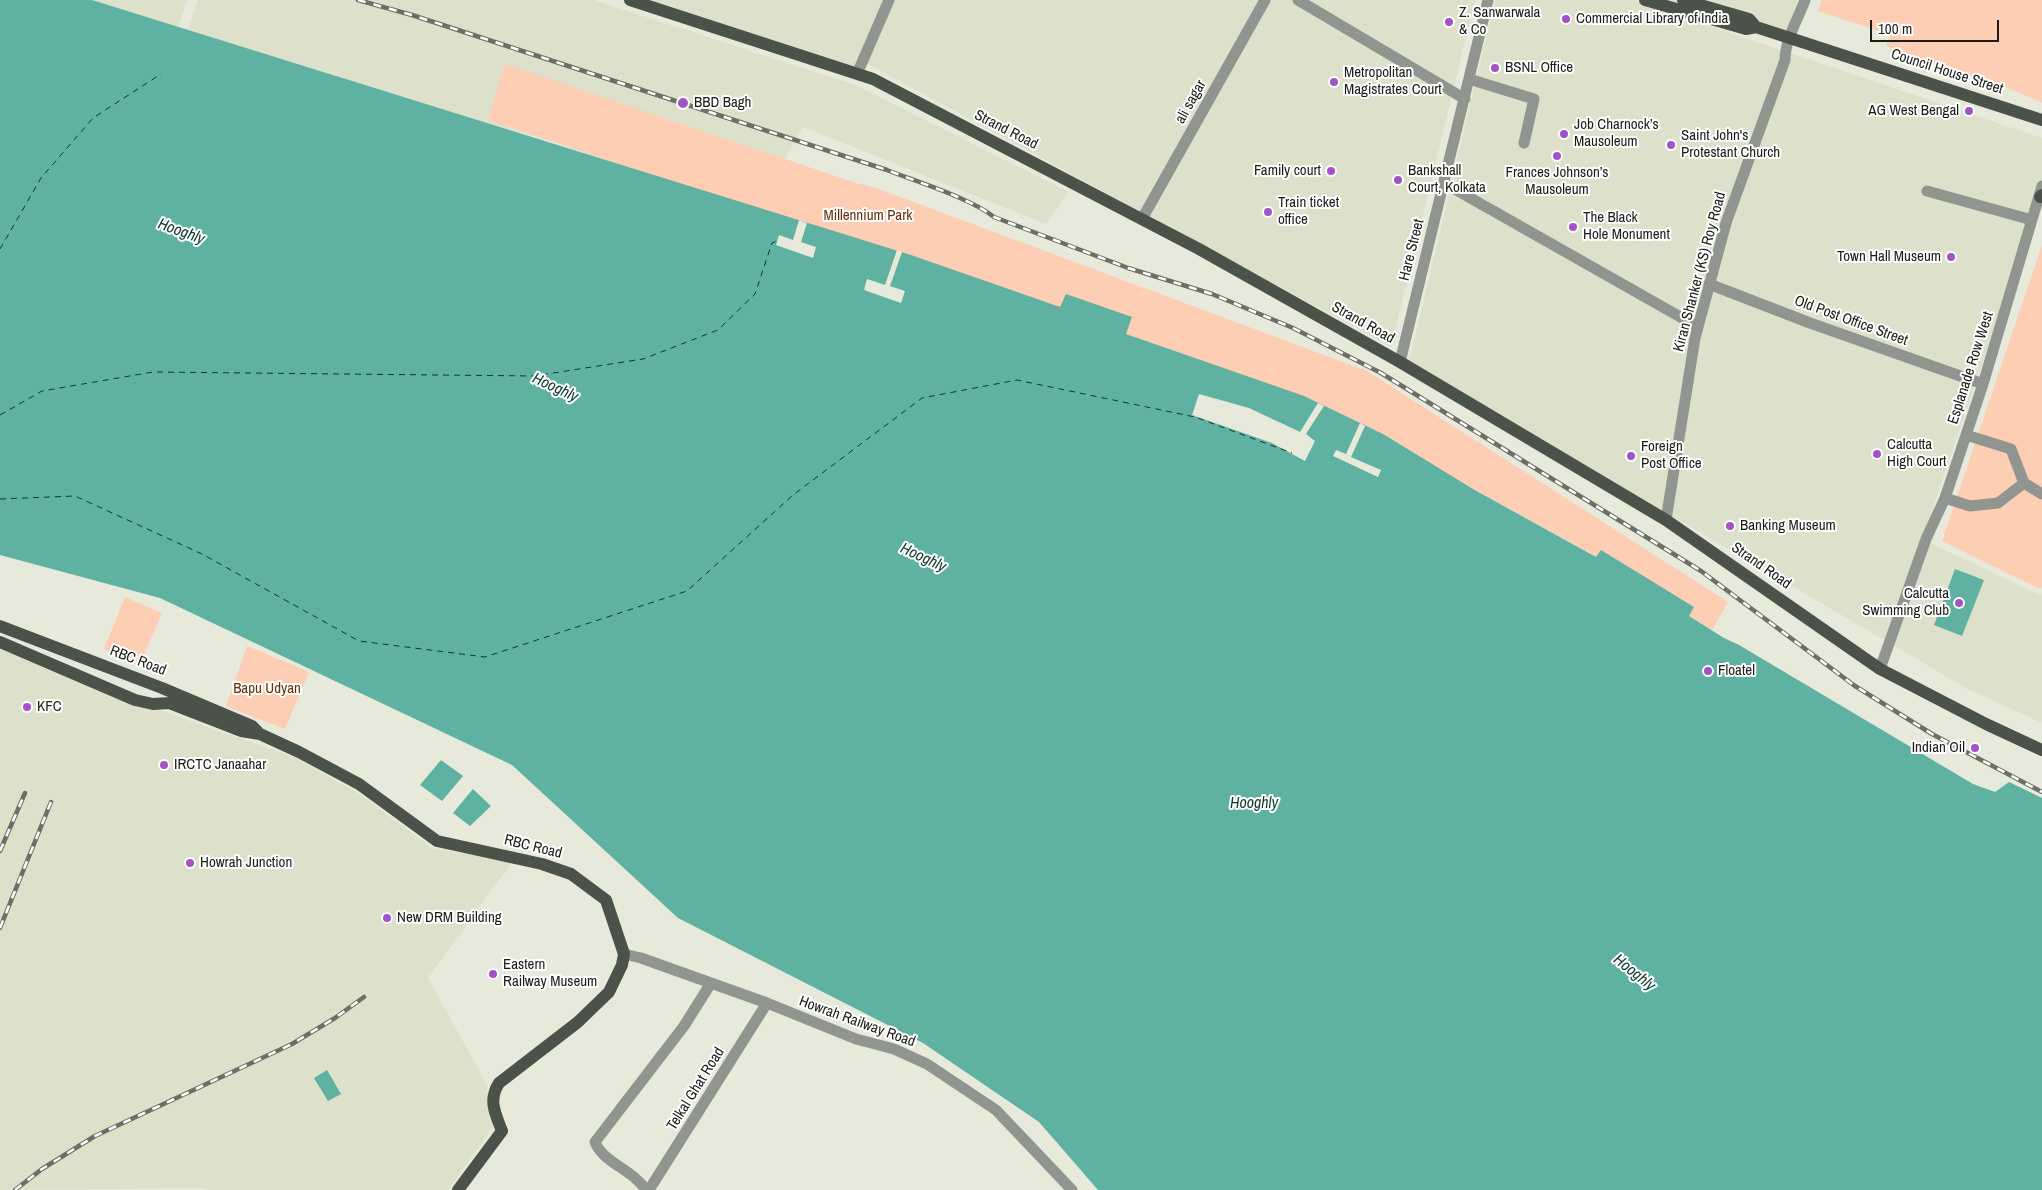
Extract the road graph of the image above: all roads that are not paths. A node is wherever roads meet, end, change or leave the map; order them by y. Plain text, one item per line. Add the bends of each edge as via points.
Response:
1 (630, 0) edge
2 (889, 0) edge
3 (1265, 0) edge
4 (1298, 0) edge
5 (1488, 0) edge
6 (1646, 0) edge
7 (1683, 0) edge
8 (1805, 0) edge
9 (1812, 0) edge
10 (1756, 27) junction
11 (1793, 39) junction
12 (857, 74) junction
13 (1468, 79) junction
14 (1465, 99) junction
15 (2042, 120) edge
16 (1524, 143) dead end
17 (1444, 183) junction
18 (1927, 191) dead end
19 (2041, 193) edge
20 (1142, 220) junction
21 (2032, 220) junction
22 (1709, 284) junction
23 (1698, 327) junction
24 (1400, 362) junction
25 (1983, 384) junction
26 (1966, 435) junction
27 (2024, 483) junction
28 (2042, 494) edge
29 (1945, 498) junction
30 (1666, 520) junction
31 (0, 626) edge
32 (0, 642) edge
33 (1880, 669) junction
34 (260, 734) junction
35 (2042, 750) edge
36 (624, 954) junction
37 (711, 983) junction
38 (767, 1003) junction
39 (458, 1190) edge
40 (648, 1190) edge
41 (1072, 1190) edge

1 - 12 main road, Strand Road
2 - 12 street
3 - 20 street, ali sagar
4 - 14 street
5 - 13 street, Hare Street
6 - 10 main road, Council House Street via 1746,30
7 - 10 main road, Council House Street via 1749,20
8 - 11 street
9 - 11 street
10 - 11 main road, Council House Street
11 - 15 main road, Council House Street
11 - 22 street, Kiran Shanker (KS) Roy Road via 1791,54 1785,60 1726,223
12 - 20 main road, Strand Road via 873,79
13 - 14 street, Hare Street
13 - 16 street via 1534,99
14 - 17 street, Hare Street
17 - 23 street
17 - 24 street, Hare Street
18 - 21 street
19 - 21 street, Esplanade Row West
20 - 24 main road, Strand Road
21 - 25 street, Esplanade Row West
22 - 23 street, Kiran Shanker (KS) Roy Road
22 - 25 street, Old Post Office Street
23 - 30 street, Kiran Shanker (KS) Roy Road
24 - 30 main road, Strand Road
25 - 26 street, Esplanade Row West
26 - 27 street via 2011,449
26 - 29 street, Esplanade Row West
27 - 28 street
27 - 29 street via 1998,503 1970,506
29 - 33 street, Esplanade Row West via 1926,539
30 - 33 main road, Strand Road
31 - 34 main road, RBC Road via 162,688 252,726
32 - 34 main road, RBC Road via 135,700 169,703 242,731
33 - 35 main road, Strand Road
34 - 36 main road, RBC Road via 359,784 437,841 542,864 571,874 606,900
36 - 37 street, Howrah Railway Road
36 - 39 main road via 609,992 578,1022 499,1083 493,1092 492,1105 502,1131
37 - 38 street, Howrah Railway Road
37 - 40 street via 684,1026 595,1142 604,1155
38 - 40 street, Telkal Ghat Road
38 - 41 street, Howrah Railway Road via 856,1040 894,1049 927,1064 996,1110

